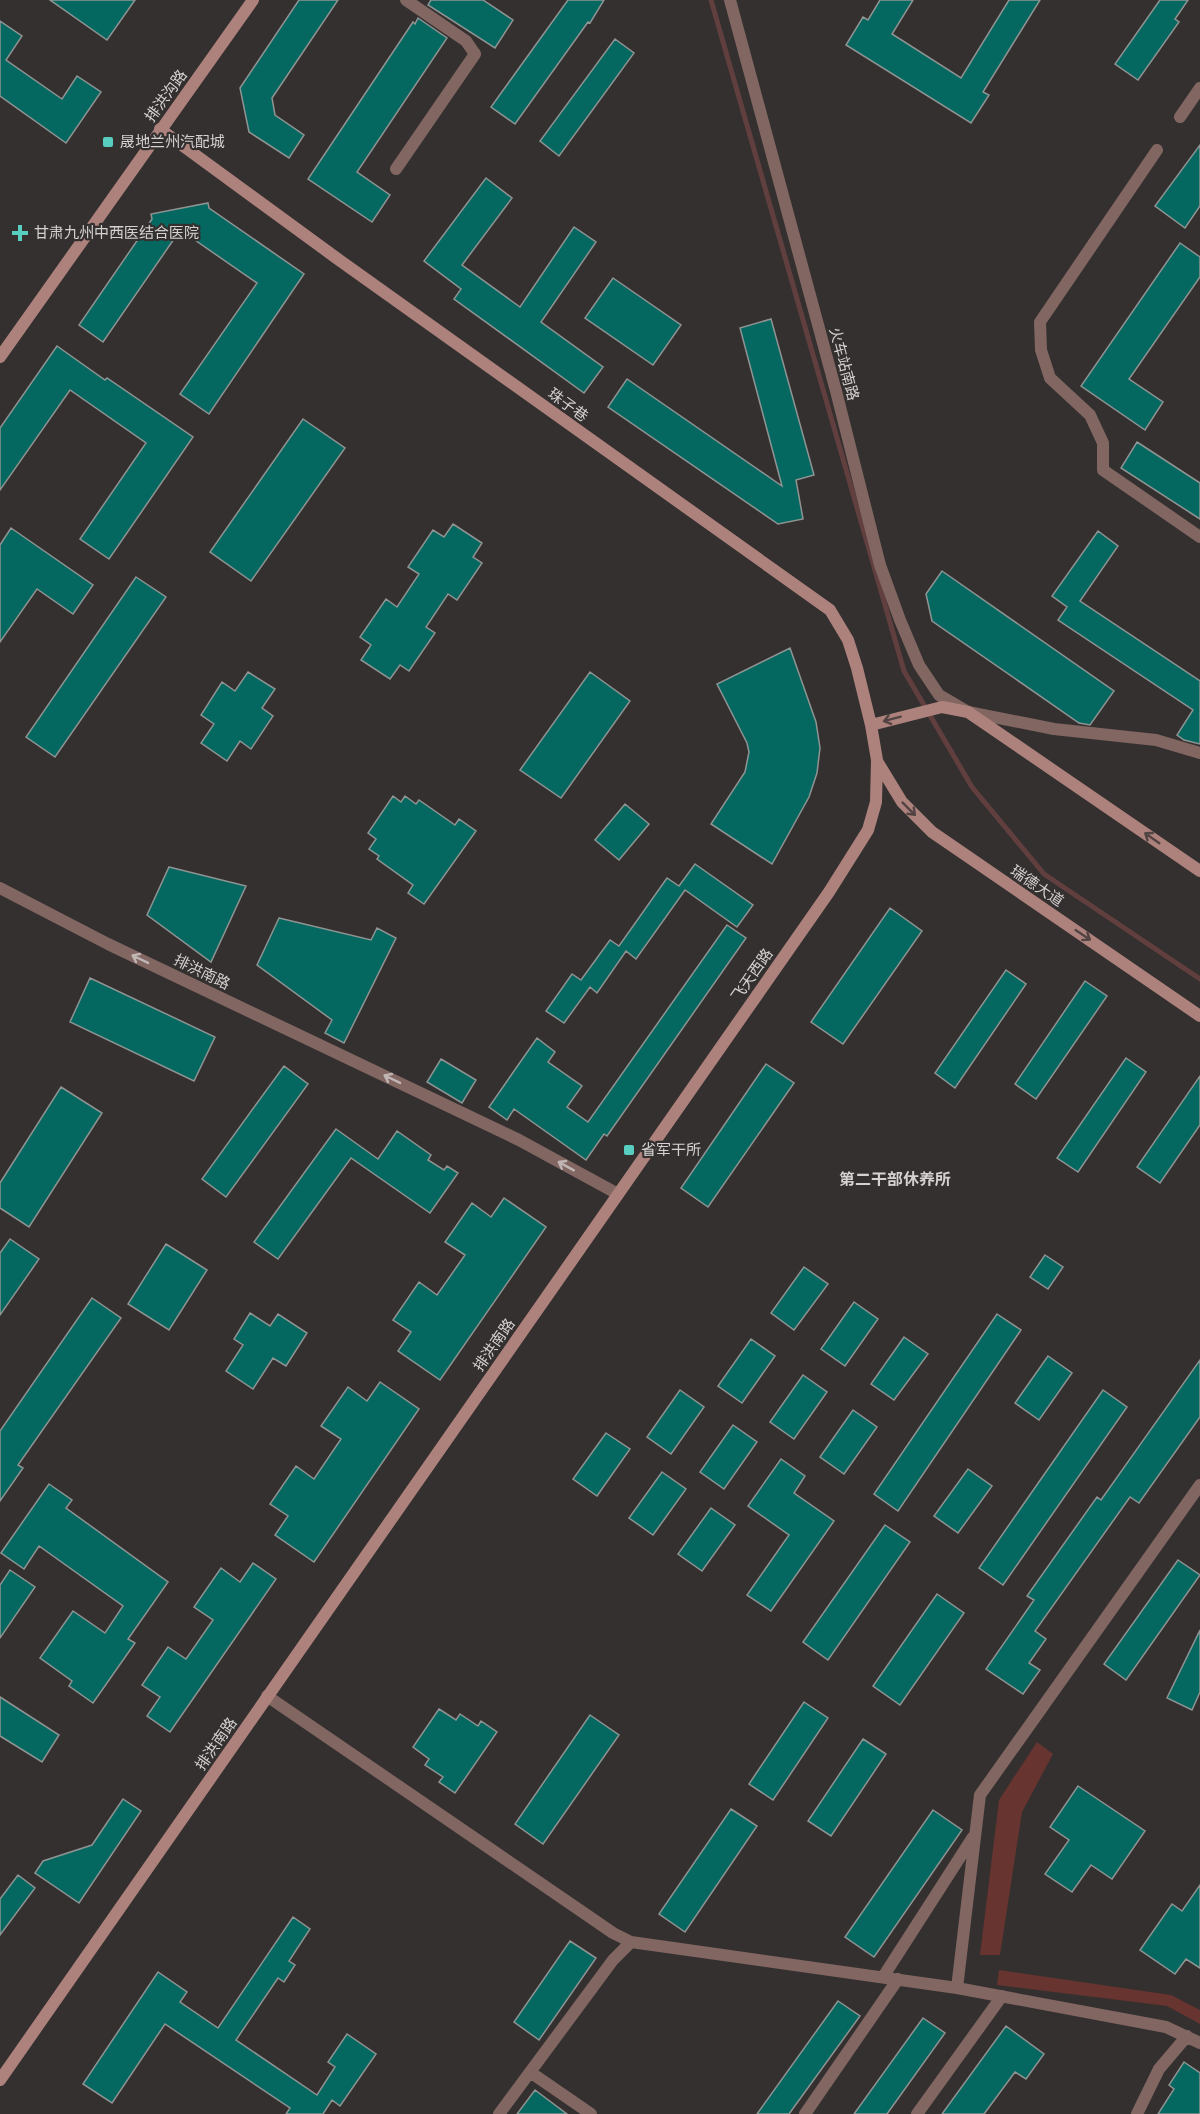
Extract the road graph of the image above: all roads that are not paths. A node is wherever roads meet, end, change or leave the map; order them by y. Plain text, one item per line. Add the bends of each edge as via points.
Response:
1 (253, 0) edge
2 (406, 0) edge
3 (730, 0) edge
4 (1200, 88) edge
5 (1180, 117) dead end
6 (160, 129) junction
7 (1157, 150) dead end
8 (396, 169) dead end
9 (0, 357) edge
10 (1200, 537) edge
11 (968, 712) junction
12 (871, 725) junction
13 (1200, 753) edge
14 (877, 760) junction
15 (1200, 871) edge
16 (0, 888) edge
17 (1200, 1016) edge
18 (618, 1194) junction
19 (1200, 1485) edge
20 (267, 1696) junction
21 (975, 1833) junction
22 (631, 1942) junction
23 (883, 1977) junction
24 (898, 1979) junction
25 (957, 1988) junction
26 (1002, 1996) junction
27 (1187, 2036) junction
28 (1200, 2043) edge
29 (530, 2072) junction
30 (0, 2079) edge
31 (499, 2114) edge
32 (591, 2114) edge
33 (805, 2114) edge
34 (917, 2114) edge
35 (1137, 2114) edge

1 - 6 street, 排洪沟路
2 - 8 street via 466,41 475,54
3 - 11 street, 火车站南路 via 880,565 919,665 939,695
4 - 5 street
6 - 9 street, 排洪沟路
6 - 12 street, 珠子巷 via 830,610 848,640
7 - 10 street via 1040,322 1041,350 1050,378 1090,414 1102,443 1103,470
11 -> 12 street via 942,707
11 - 13 street, 火车站南路 via 1054,729 1156,740
15 -> 11 street
12 - 14 street, 珠子巷
14 -> 17 street, 瑞德大道 via 902,802 932,832
14 - 18 street, 飞天西路 via 876,802 868,830
18 -> 16 street, 排洪南路 via 519,1140 108,944
18 - 20 street, 排洪南路
19 - 21 street via 980,1795
20 - 22 street
20 - 30 street, 排洪南路
21 - 23 street
21 - 25 street
22 - 23 street
22 - 29 street via 613,1960
23 - 24 street
24 - 25 street
24 - 33 street
25 - 26 street
26 - 27 street via 1166,2027
26 - 34 street
27 - 28 street
27 - 35 street via 1160,2068
29 - 31 street
29 - 32 street

